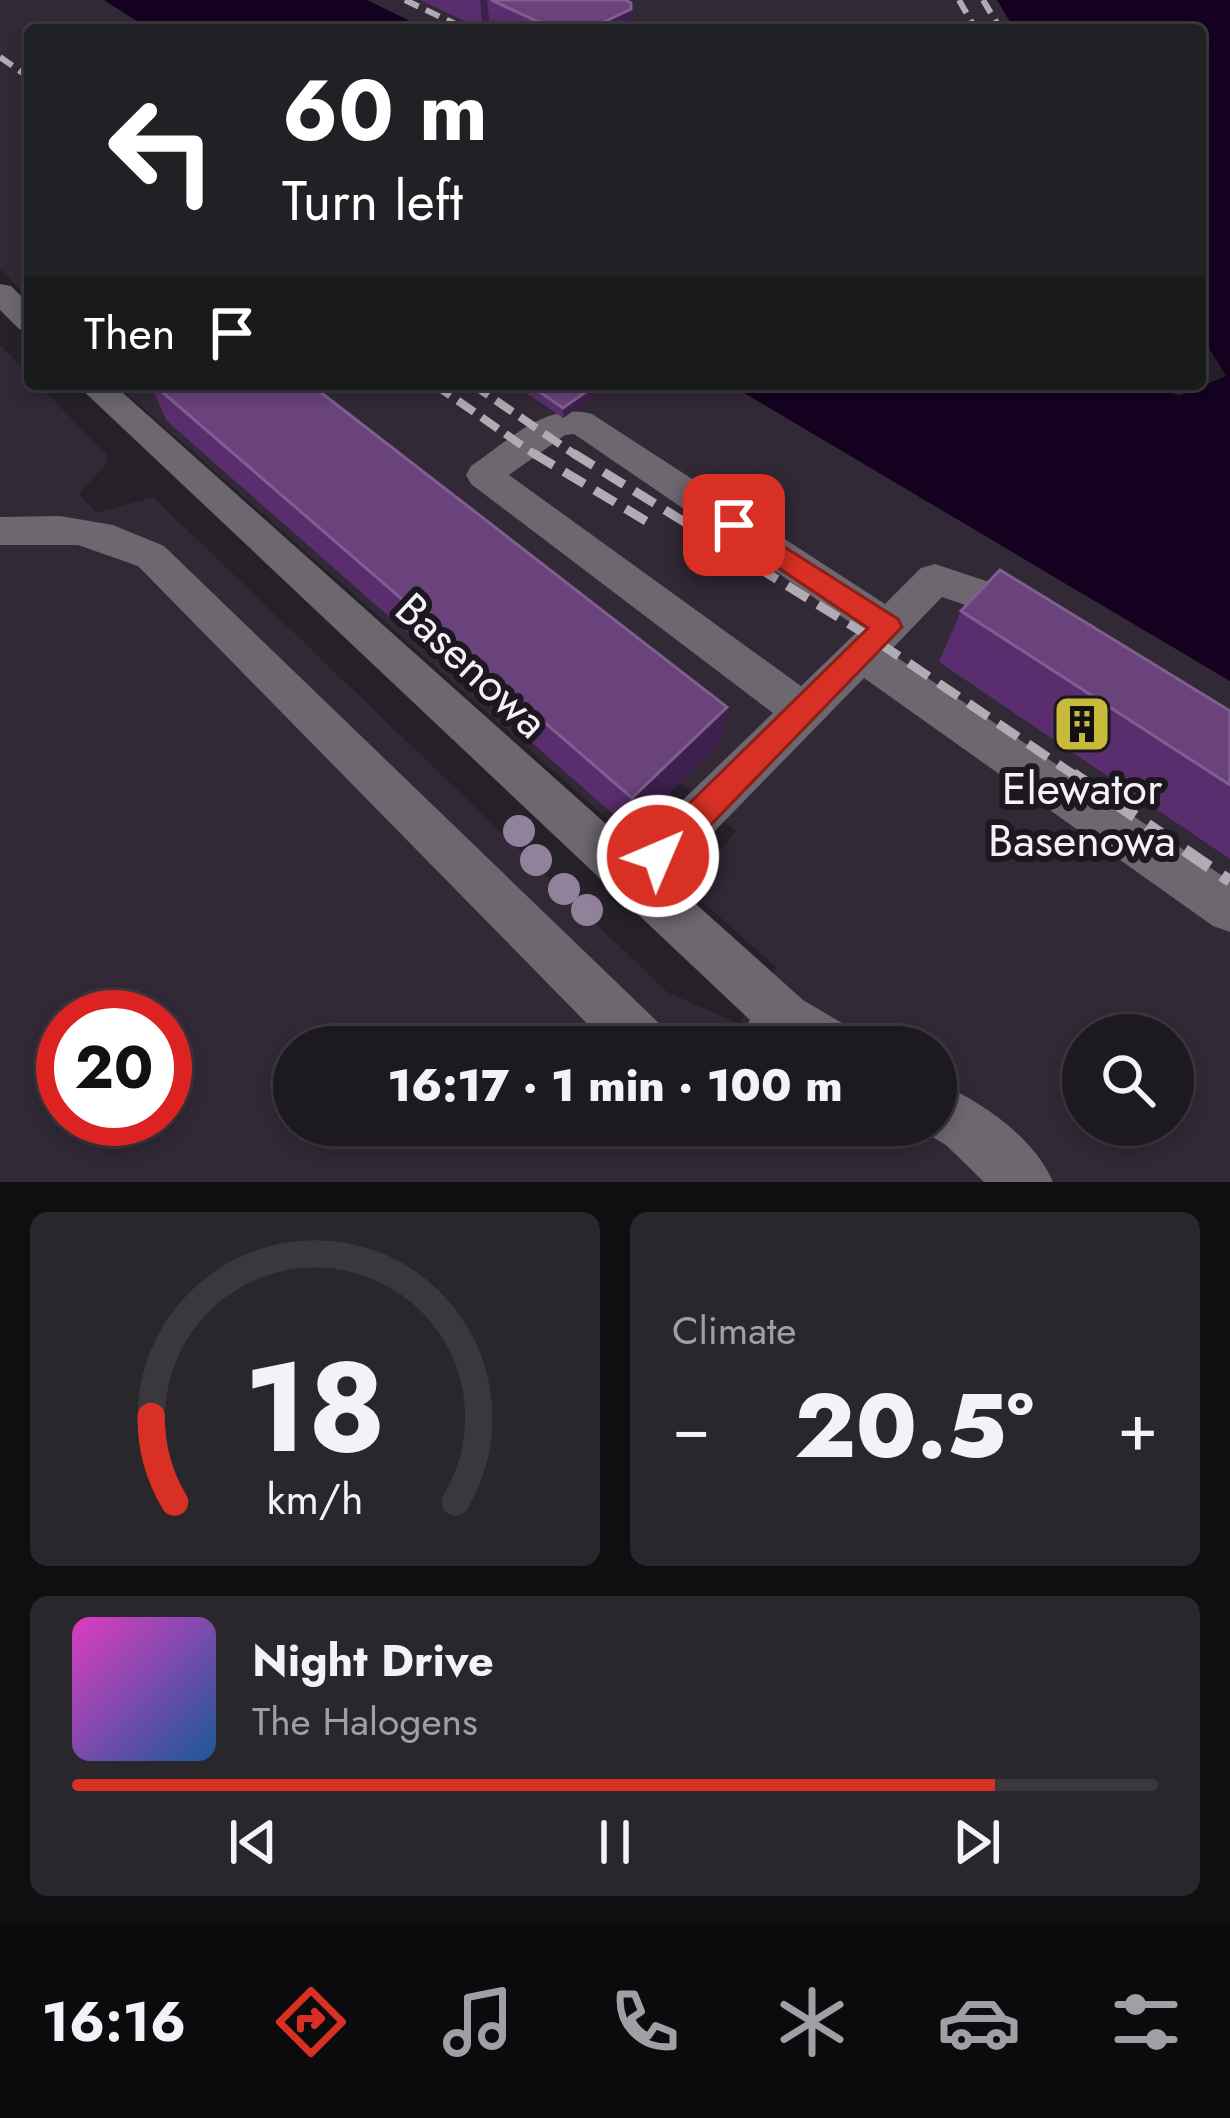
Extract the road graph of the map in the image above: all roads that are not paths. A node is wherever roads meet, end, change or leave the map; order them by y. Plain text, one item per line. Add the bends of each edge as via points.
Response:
1 (0, 293) edge
2 (24, 316) edge
3 (100, 390) edge
4 (0, 531) edge
5 (1055, 620) edge
6 (874, 641) junction
7 (803, 711) junction
8 (633, 881) junction
9 (1230, 909) edge
10 (626, 1026) edge
11 (767, 1026) edge
12 (957, 1121) edge
13 (1025, 1182) edge

1 - 2 lane
3 - 8 lane, Basenowa
4 - 10 lane via 113,534 152,556
5 - 6 lane via 935,579
6 - 7 lane
6 - 7 lane via 580,422 557,424 484,476
6 - 9 lane
7 - 8 lane
8 - 11 lane, Basenowa
12 - 13 lane

